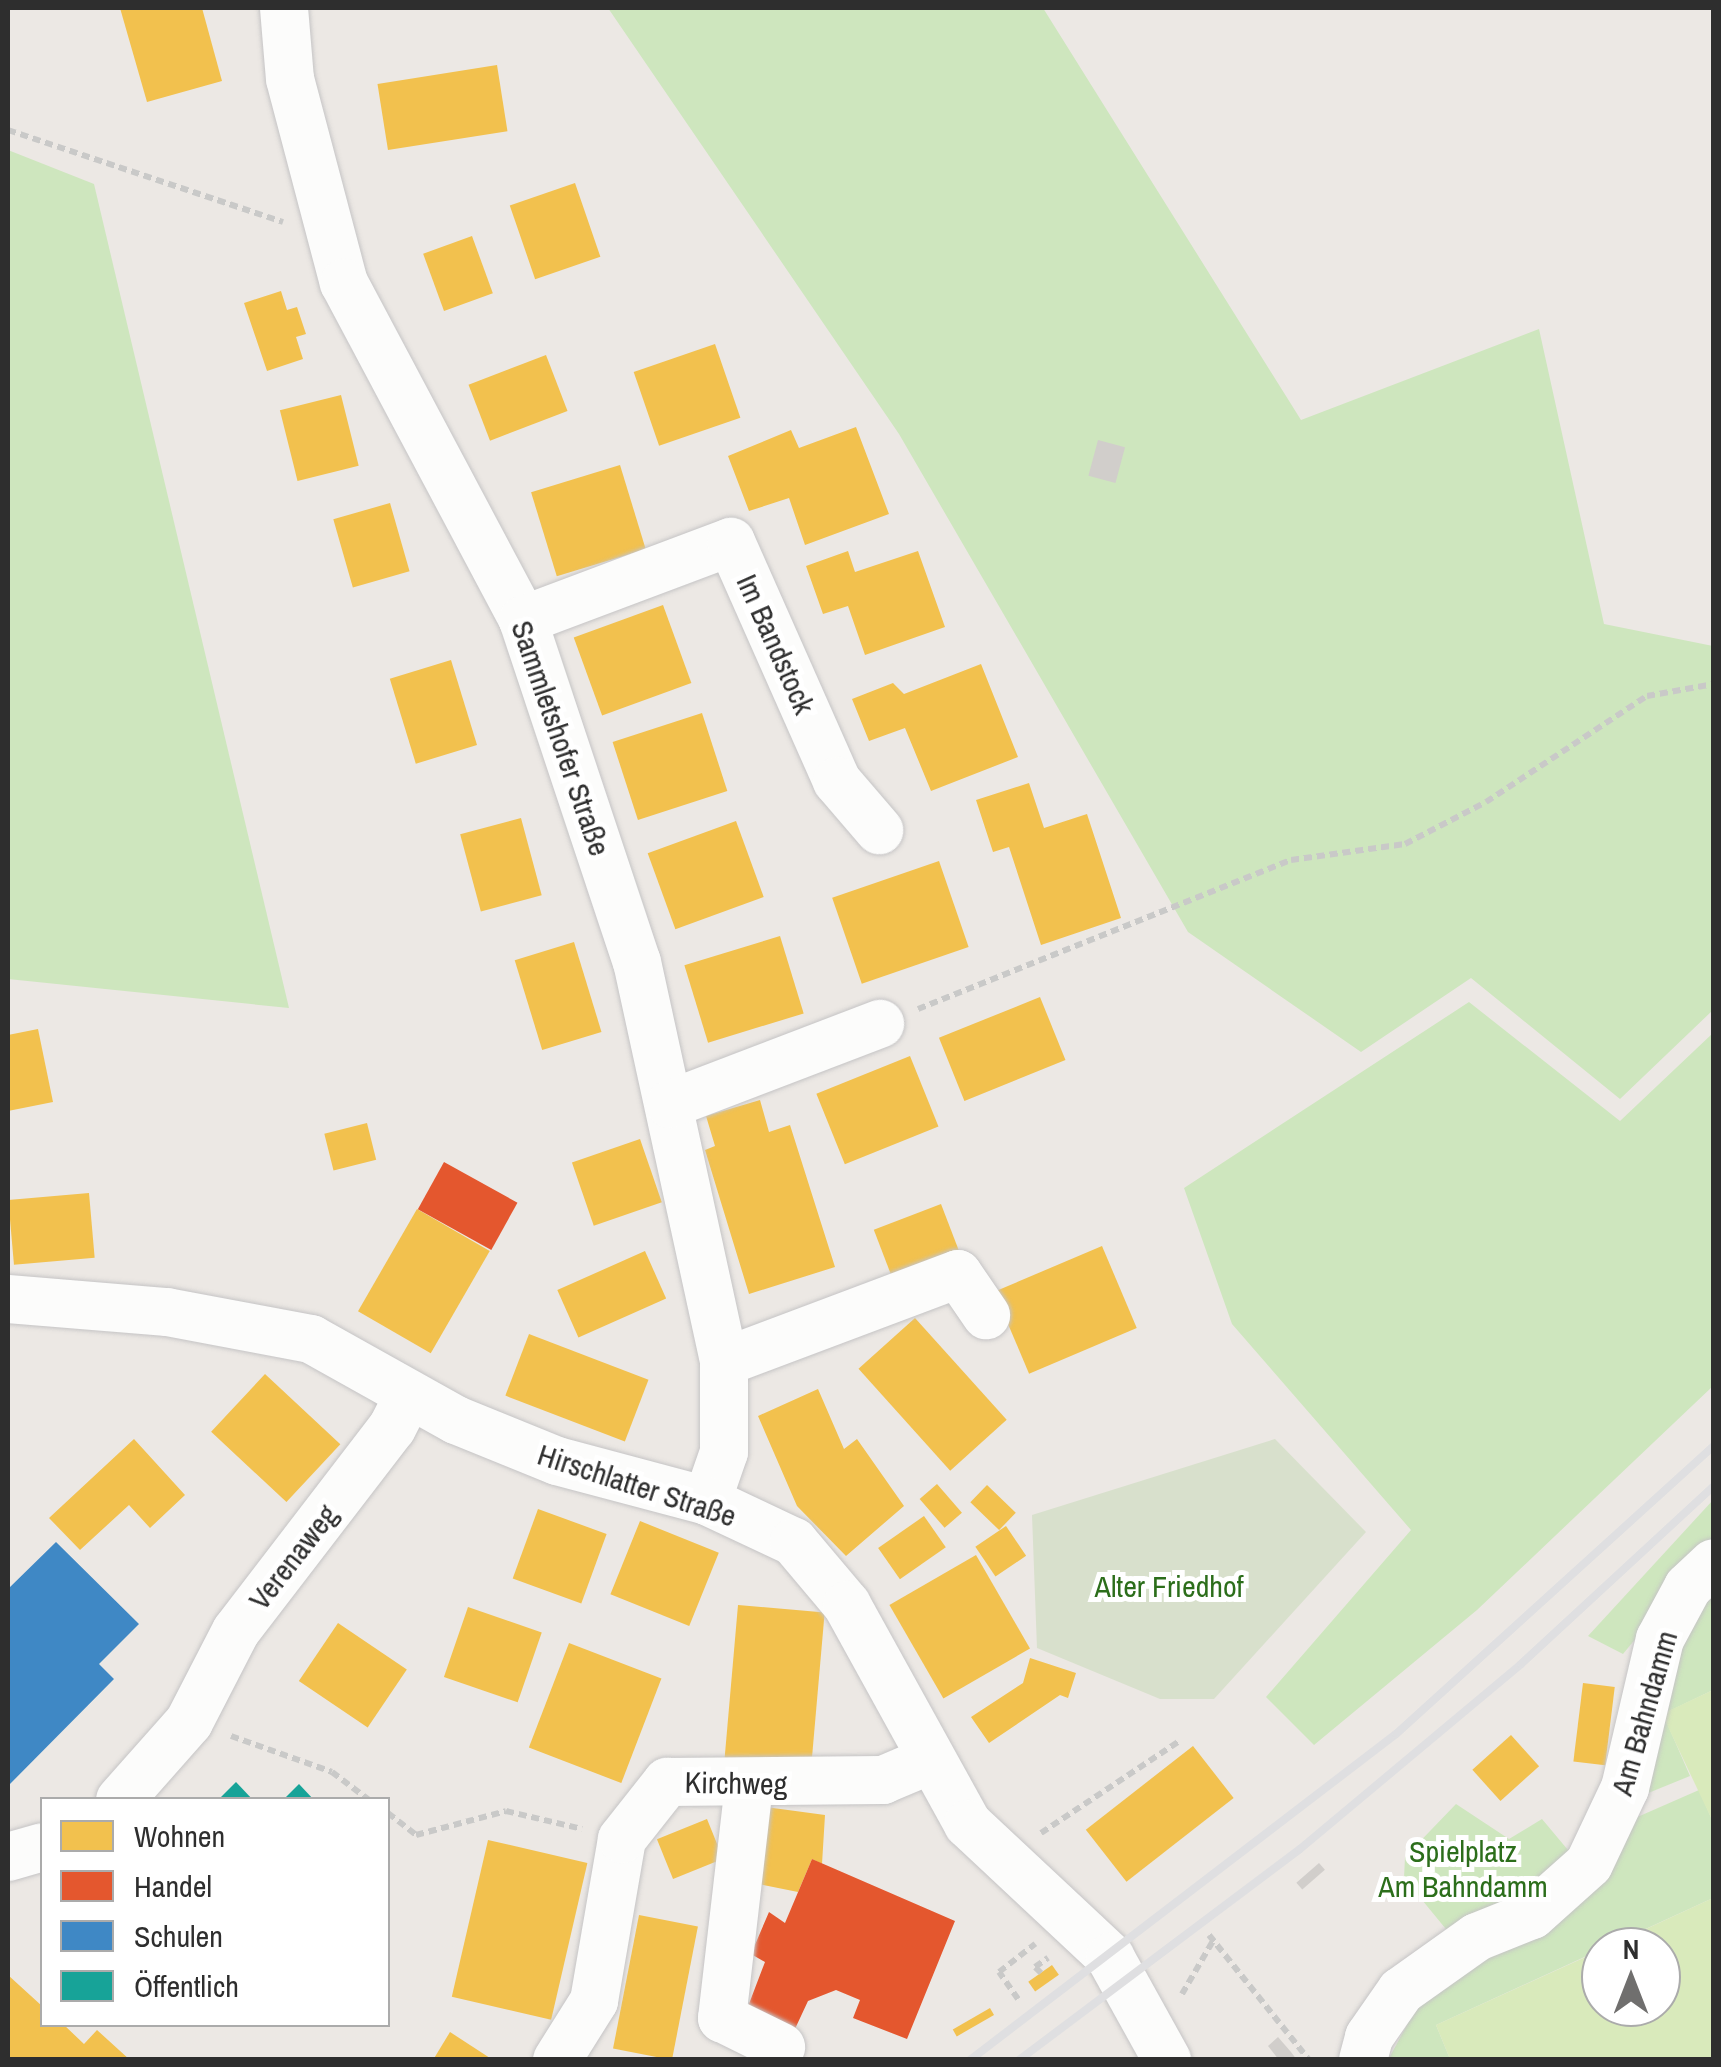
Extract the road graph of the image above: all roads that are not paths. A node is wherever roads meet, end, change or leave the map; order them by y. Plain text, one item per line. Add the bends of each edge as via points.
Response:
1 (284, 8) edge
2 (524, 620) junction
3 (878, 830) dead end
4 (880, 1024) road end
5 (670, 1104) junction
6 (8, 1299) edge
7 (986, 1314) dead end
8 (724, 1362) junction
9 (407, 1399) junction
10 (707, 1501) junction
11 (1714, 1562) edge
12 (928, 1762) junction
13 (749, 1786) junction
14 (123, 1797) edge
15 (40, 1848) edge
16 (8, 1856) edge
17 (781, 2046) dead end
18 (557, 2060) edge
19 (1167, 2060) edge
20 (1364, 2060) edge

1 - 2 street, Sammletshofer Straße via 290,79 344,283
2 - 3 street, Im Bandstock via 731,542 837,780
2 - 5 street, Sammletshofer Straße via 636,962
4 - 5 street
5 - 8 street, Sammletshofer Straße
6 - 9 street, Hirschlatter Straße via 167,1312 311,1339
7 - 8 street via 958,1274
8 - 10 street, Sammletshofer Straße via 724,1452
9 - 10 street, Hirschlatter Straße via 557,1461
9 - 14 street, Verenaweg via 236,1631 189,1722
10 - 12 street, Hirschlatter Straße via 794,1542 847,1605
11 - 20 street, Am Bahndamm via 1688,1587 1660,1639 1625,1788 1590,1864 1532,1915 1388,1978
12 - 13 street, Kirchweg via 884,1780
12 - 19 street, Hirschlatter Straße via 968,1824 1046,1890 1128,1982
13 - 17 street via 722,2018
13 - 18 street, Kirchweg via 667,1782 622,1839 594,2001
15 - 16 street

